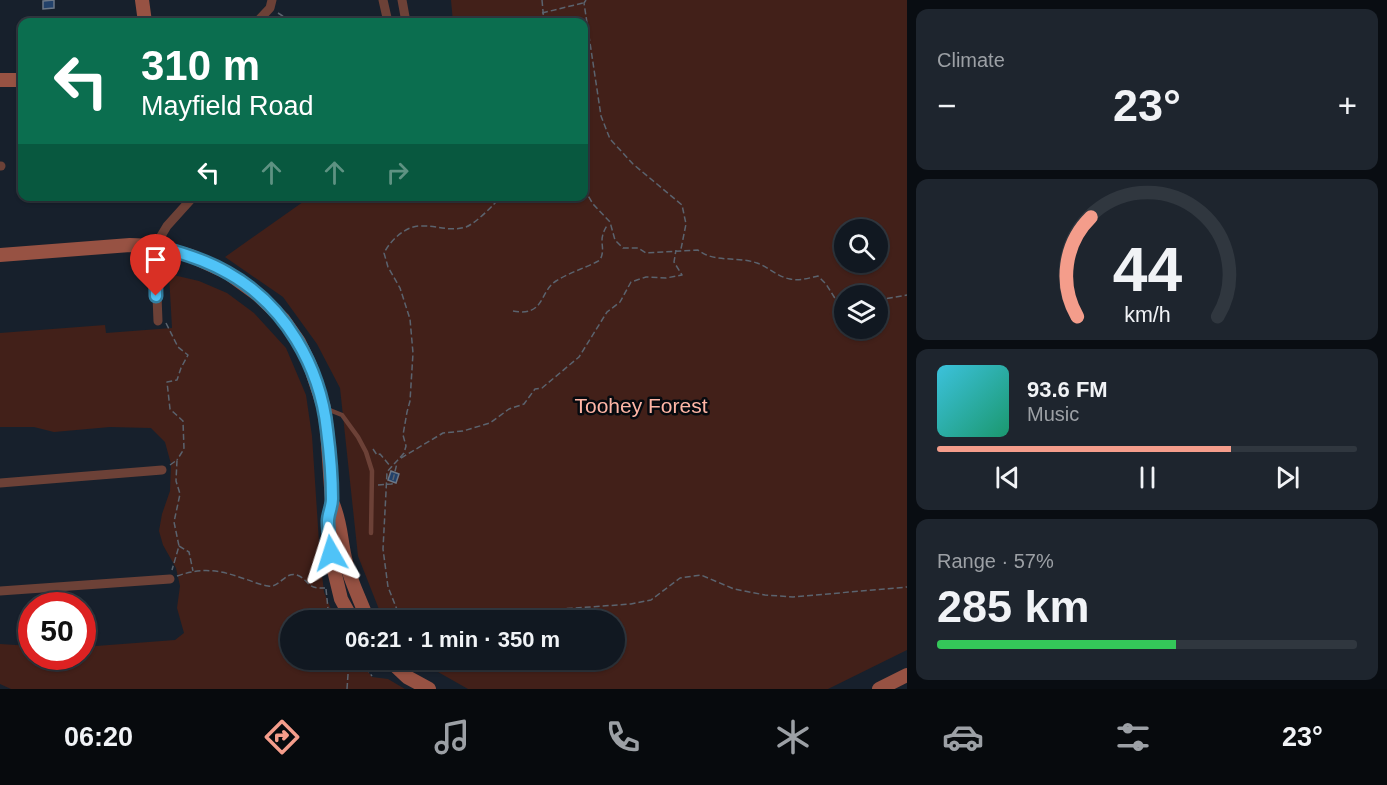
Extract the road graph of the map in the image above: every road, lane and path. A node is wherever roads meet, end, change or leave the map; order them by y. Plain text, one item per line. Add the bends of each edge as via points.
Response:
1 (142, 0) edge
2 (383, 0) edge
3 (402, 0) edge
4 (542, 0) edge
5 (585, 1) edge
6 (271, 4) edge
7 (542, 13) junction
8 (144, 18) edge
9 (260, 18) edge
10 (287, 18) edge
11 (387, 18) edge
12 (405, 18) edge
13 (543, 18) edge
14 (587, 18) edge
15 (588, 23) edge
16 (0, 80) edge
17 (18, 80) edge
18 (588, 196) edge
19 (190, 201) edge
20 (496, 201) edge
21 (610, 222) junction
22 (155, 246) junction
23 (675, 250) junction
24 (680, 250) junction
25 (0, 255) edge
26 (907, 295) edge
27 (834, 297) edge
28 (888, 298) edge
29 (513, 311) dead end
30 (158, 319) joint
31 (324, 408) junction
32 (374, 449) dead end
33 (377, 455) junction
34 (400, 458) junction
35 (375, 459) dead end
36 (177, 460) junction
37 (397, 462) junction
38 (394, 465) junction
39 (392, 468) junction
40 (397, 468) junction
41 (162, 470) joint
42 (0, 483) edge
43 (387, 484) junction
44 (383, 485) dead end
45 (332, 502) junction
46 (370, 533) dead end
47 (179, 546) junction
48 (193, 572) junction
49 (170, 579) junction
50 (330, 587) dead end
51 (907, 587) edge
52 (326, 588) junction
53 (0, 591) edge
54 (330, 610) edge
55 (348, 610) edge
56 (364, 610) edge
57 (397, 610) edge
58 (547, 610) edge
59 (349, 670) edge
60 (368, 670) edge
61 (400, 670) edge
62 (907, 675) edge
63 (372, 676) dead end
64 (346, 689) edge
65 (429, 689) edge
66 (879, 689) edge

1 - 8 main road
2 - 11 street
3 - 12 street
4 - 7 path
5 - 7 path
5 - 14 path
6 - 9 street
6 - 10 path
7 - 13 path
15 - 24 path via 601,116 610,139 682,205 686,224
16 - 17 main road
18 - 21 path
19 - 22 street
20 - 34 path via 467,226 443,230 418,225 395,237 384,253 410,319 413,353 403,435 406,446
21 - 23 path via 615,240 623,248 638,248 646,253
21 - 29 path via 601,234 600,260 556,281 534,308
22 - 25 main road
22 - 30 street
22 - 31 main road via 191,256 228,273 257,294 283,319 299,342
23 - 24 path
23 - 34 path via 674,262 682,275 631,282 579,357 535,390 524,404 490,423 443,433
24 - 27 path via 758,263 790,280 818,276
26 - 28 path
30 - 36 path via 169,325 178,347 188,355 177,380 167,382 170,409 183,421 184,449
31 - 45 main road
31 - 46 lane via 342,415 366,452 372,471
32 - 33 path
33 - 35 path
33 - 39 path
34 - 37 path
36 - 41 path
36 - 47 path via 180,494 174,522
37 - 38 path
37 - 40 path
38 - 39 path
38 - 40 path
39 - 43 path via 387,472
40 - 43 path via 392,484
41 - 42 street
43 - 44 path
43 - 57 path via 383,549 388,587
45 - 55 main road via 328,521 333,566
45 - 56 main road via 340,518 348,570
47 - 48 path via 189,552
47 - 49 path
48 - 49 path
48 - 52 path via 223,571 267,586 277,585 294,574 312,587
49 - 53 street
50 - 52 path
51 - 58 path via 793,597 734,589 701,575 680,578 651,600
52 - 54 path
59 - 64 path
60 - 63 path
61 - 65 main road
62 - 66 main road

